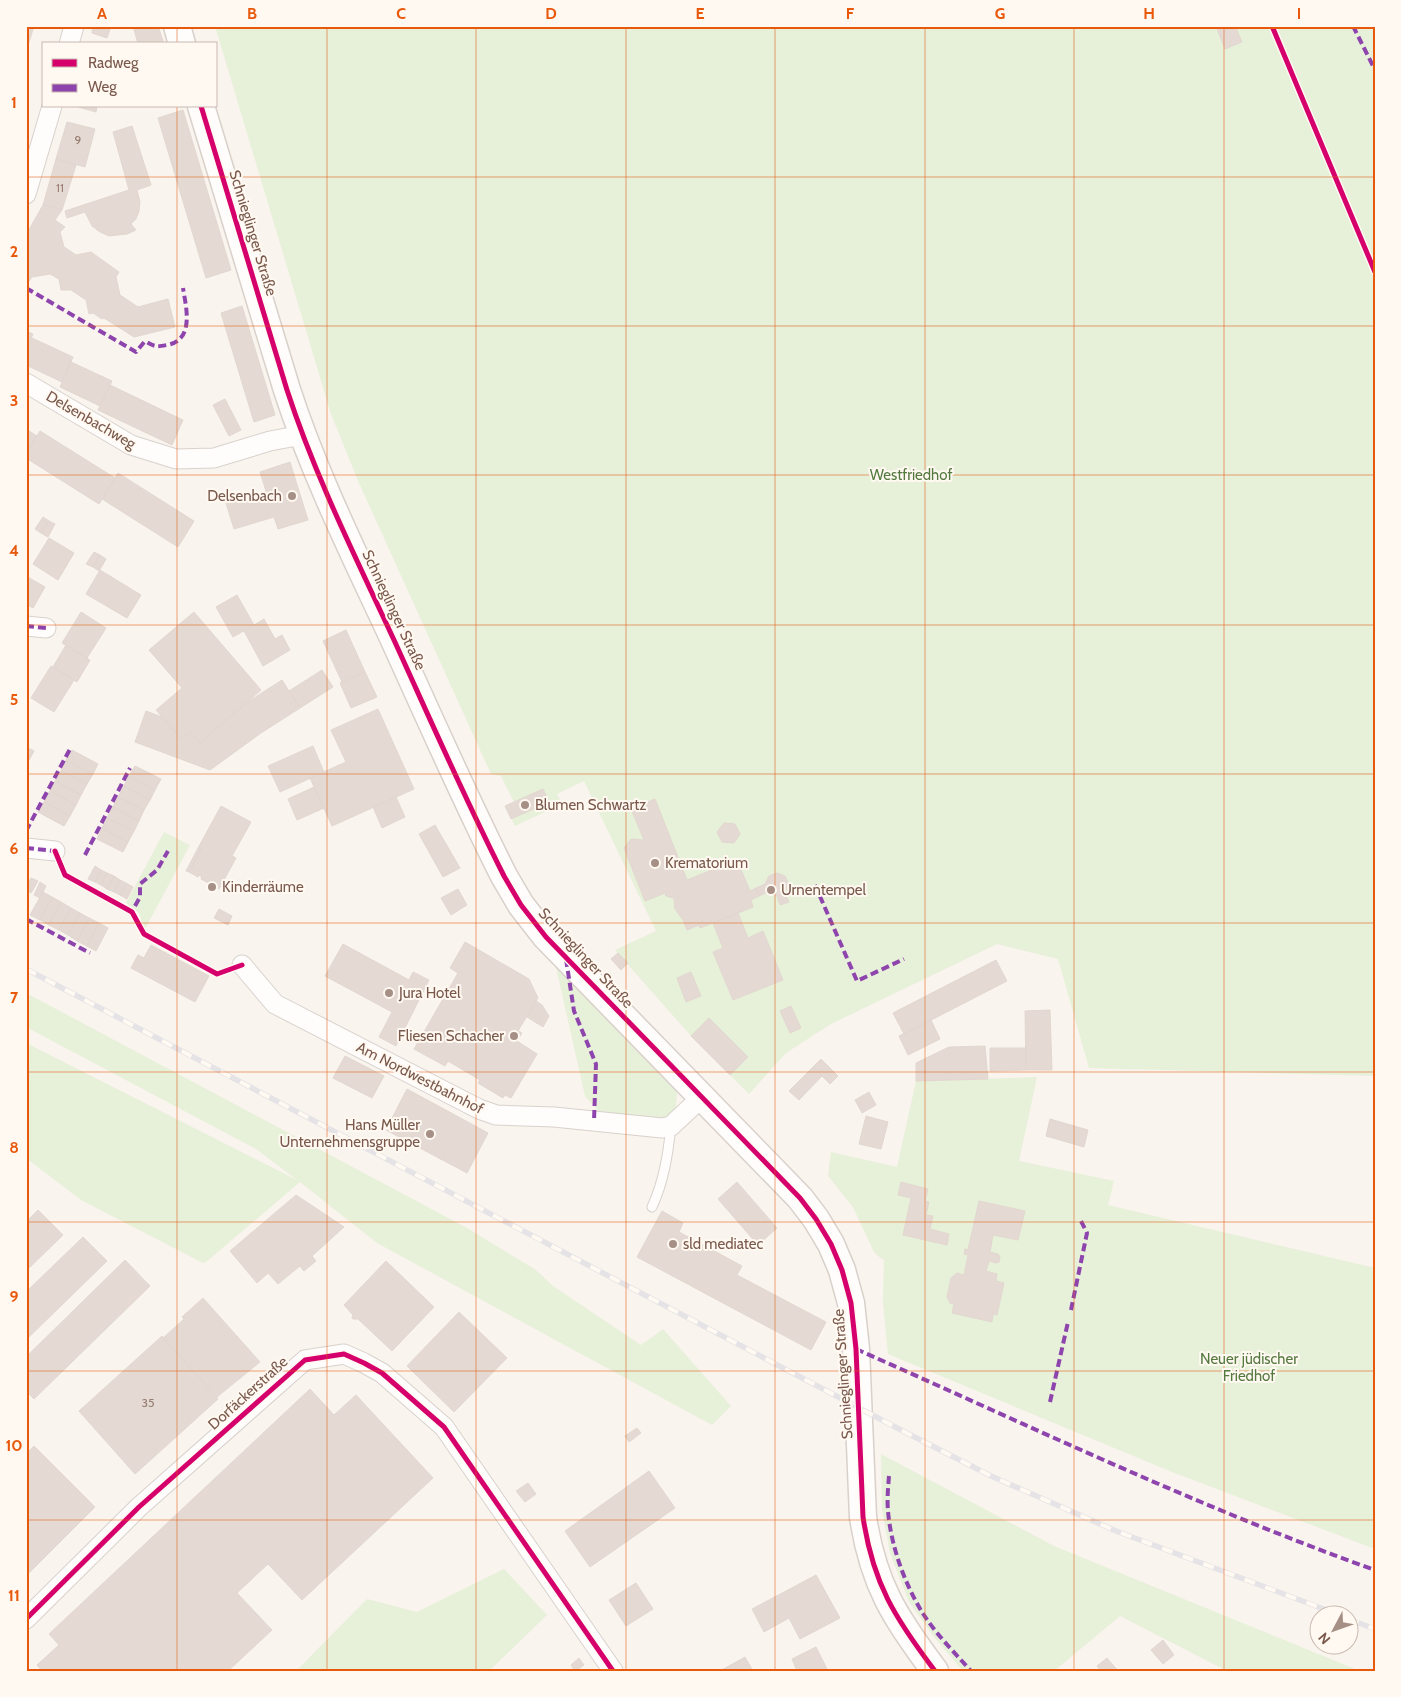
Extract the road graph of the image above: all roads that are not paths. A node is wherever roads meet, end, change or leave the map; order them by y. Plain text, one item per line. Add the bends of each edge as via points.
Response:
1 (74, 26) edge
2 (177, 26) edge
3 (70, 42) edge
4 (181, 42) edge
5 (51, 108) edge
6 (202, 108) edge
7 (26, 194) edge
8 (26, 383) edge
9 (302, 434) junction
10 (26, 626) edge
11 (46, 628) dead end
12 (26, 848) edge
13 (54, 851) dead end
14 (242, 965) dead end
15 (702, 1097) junction
16 (671, 1126) junction
17 (652, 1207) dead end
18 (26, 1619) edge
19 (613, 1671) edge
20 (935, 1671) edge

1 - 3 street
2 - 4 main road
5 - 7 street
6 - 9 main road, Schnieglinger Straße
8 - 9 street, Delsenbachweg via 131,446 176,459 214,458
9 - 15 main road, Schnieglinger Straße via 361,570 504,876 521,905 546,937
10 - 11 street
12 - 13 street
14 - 16 street, Am Nordwestbahnhof via 275,1004 479,1109 514,1117 554,1117 662,1128
15 - 16 street
15 - 20 main road, Schnieglinger Straße via 800,1198 824,1232 840,1264 852,1303 863,1517 874,1569 893,1611
16 - 17 lane via 662,1182
18 - 19 street, Dorfäckerstraße via 139,1508 305,1360 344,1354 382,1373 444,1427

